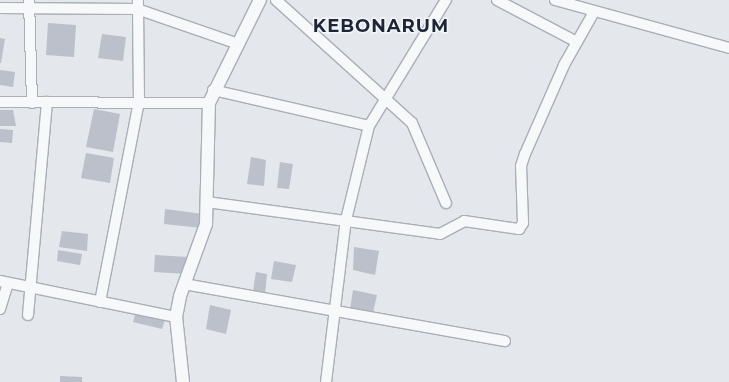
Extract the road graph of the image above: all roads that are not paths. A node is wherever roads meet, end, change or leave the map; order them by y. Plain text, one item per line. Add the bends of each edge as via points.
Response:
1 (260, 0) edge
2 (276, 0) edge
3 (446, 0) edge
4 (497, 0) edge
5 (555, 0) edge
6 (30, 3) edge
7 (137, 4) edge
8 (0, 8) edge
9 (594, 12) junction
10 (577, 42) junction
11 (236, 44) junction
12 (729, 48) edge
13 (213, 90) junction
14 (386, 96) junction
15 (0, 102) edge
16 (32, 102) junction
17 (47, 102) junction
18 (138, 102) junction
19 (209, 103) junction
20 (369, 126) junction
21 (207, 202) junction
22 (446, 203) dead end
23 (346, 220) junction
24 (4, 282) edge
25 (184, 284) junction
26 (30, 289) junction
27 (100, 302) junction
28 (0, 309) edge
29 (333, 312) junction
30 (28, 314) dead end
31 (176, 317) junction
32 (505, 341) dead end
33 (183, 382) edge
34 (326, 382) edge

1 - 11 street
2 - 14 street
3 - 14 street
4 - 10 street
5 - 9 street
6 - 7 street
6 - 8 street
6 - 16 street
7 - 11 street
7 - 18 street
9 - 10 street
9 - 12 street
10 - 23 street via 521,166 521,228 464,221 440,234
11 - 13 street
13 - 19 street
13 - 20 street
14 - 20 street
14 - 22 street via 412,123
15 - 16 street
16 - 17 street
17 - 18 street
17 - 26 street
18 - 19 street
18 - 27 street
19 - 21 street
20 - 23 street
21 - 23 street
21 - 25 street via 206,224
23 - 29 street
24 - 26 street
24 - 28 street
25 - 29 street
25 - 31 street
26 - 27 street
26 - 30 street
27 - 31 street
29 - 32 street
29 - 34 street
31 - 33 street

